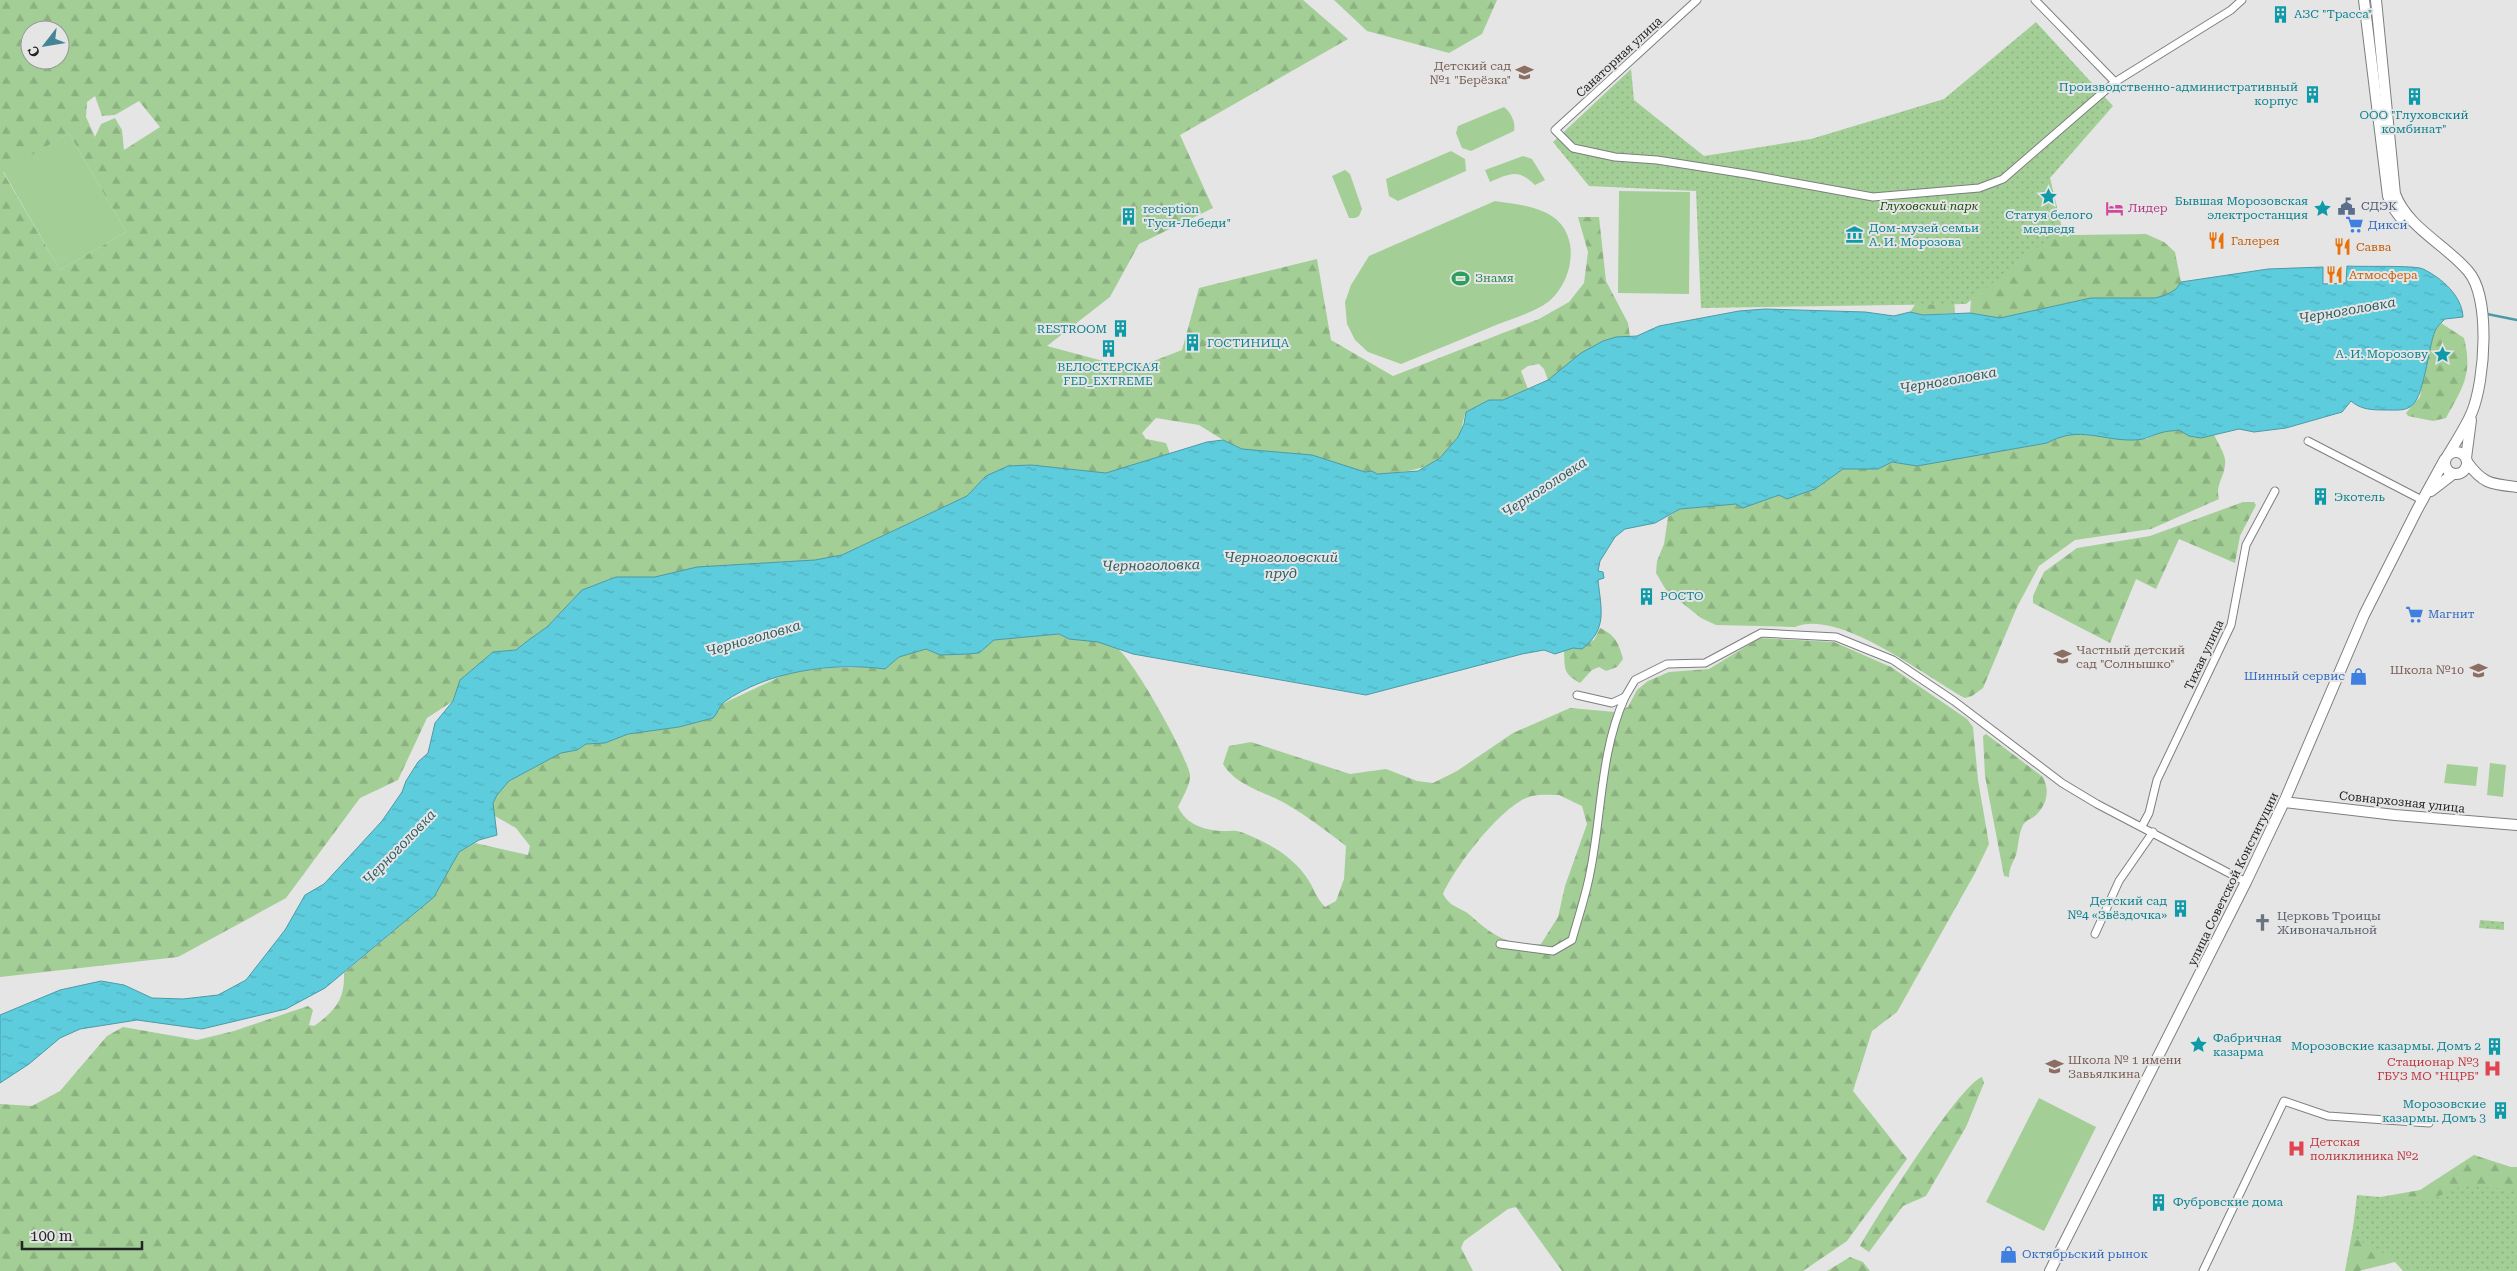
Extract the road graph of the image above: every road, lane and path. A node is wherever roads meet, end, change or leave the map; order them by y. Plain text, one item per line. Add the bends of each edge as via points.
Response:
1 (1697, 0) edge
2 (2035, 0) edge
3 (2242, 0) edge
4 (2364, 0) edge
5 (2376, 0) edge
6 (2115, 82) junction
7 (2468, 270) junction
8 (2472, 411) junction
9 (2308, 441) dead end
10 (2447, 457) junction
11 (2466, 460) junction
12 (2454, 474) junction
13 (2478, 476) junction
14 (2517, 487) edge
15 (2275, 491) dead end
16 (2425, 497) junction
17 (1577, 696) dead end
18 (1625, 697) junction
19 (2284, 802) junction
20 (2517, 825) edge
21 (2142, 826) junction
22 (2153, 832) junction
23 (2246, 882) junction
24 (2095, 934) dead end
25 (1500, 944) dead end
26 (2428, 1123) dead end
27 (2050, 1271) edge
28 (2203, 1271) edge

1 - 6 street, Санаторная улица via 1555,130 1573,148 1873,197 1948,192 1979,188 2003,179
2 - 6 street
3 - 6 street
4 - 7 street via 2389,200 2399,216 2429,243
5 - 7 street via 2395,194 2410,218
7 - 8 street via 2479,292 2483,336 2479,386
8 - 10 street
8 - 11 street
9 - 16 street
10 - 11 street via 2458,452
10 - 12 street via 2447,470
10 - 16 street, улица Советской Конституции
11 - 12 street via 2462,472
11 - 13 street
12 - 13 street
12 - 16 street
13 - 14 street via 2492,485
15 - 21 street, Тихая улица via 2246,545 2231,625 2157,780 2149,814
16 - 19 street, улица Советской Конституции via 2364,615
17 - 18 street via 1612,704
18 - 21 street via 1636,680 1667,664 1705,663 1761,634 1836,637 1893,660 1954,701 2062,783
18 - 25 street via 1615,718 1590,873 1572,940 1553,951
19 - 20 street, Совнархозная улица
19 - 23 street, улица Советской Конституции
21 - 22 street
22 - 23 street
22 - 24 street via 2119,881
23 - 27 street, улица Советской Конституции
26 - 28 street via 2328,1116 2284,1101

